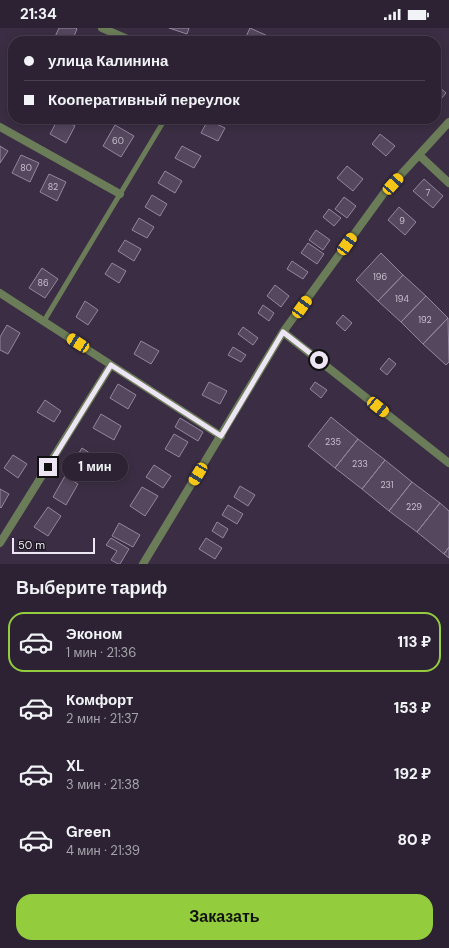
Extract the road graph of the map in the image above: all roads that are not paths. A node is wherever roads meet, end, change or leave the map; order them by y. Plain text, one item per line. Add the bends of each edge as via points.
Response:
1 (102, 28) edge
2 (120, 36) edge
3 (449, 122) edge
4 (162, 124) edge
5 (0, 127) edge
6 (419, 155) junction
7 (449, 183) edge
8 (120, 194) junction
9 (1, 296) edge
10 (44, 321) junction
11 (283, 332) junction
12 (111, 365) junction
13 (221, 436) junction
14 (449, 463) edge
15 (0, 543) edge
16 (143, 564) edge

1 - 2 street
3 - 6 street
4 - 8 lane
5 - 8 street
6 - 7 street
6 - 11 street via 384,193
8 - 10 lane
9 - 10 street
10 - 12 street
11 - 13 street
11 - 14 street
12 - 13 street
12 - 15 street
13 - 16 street

